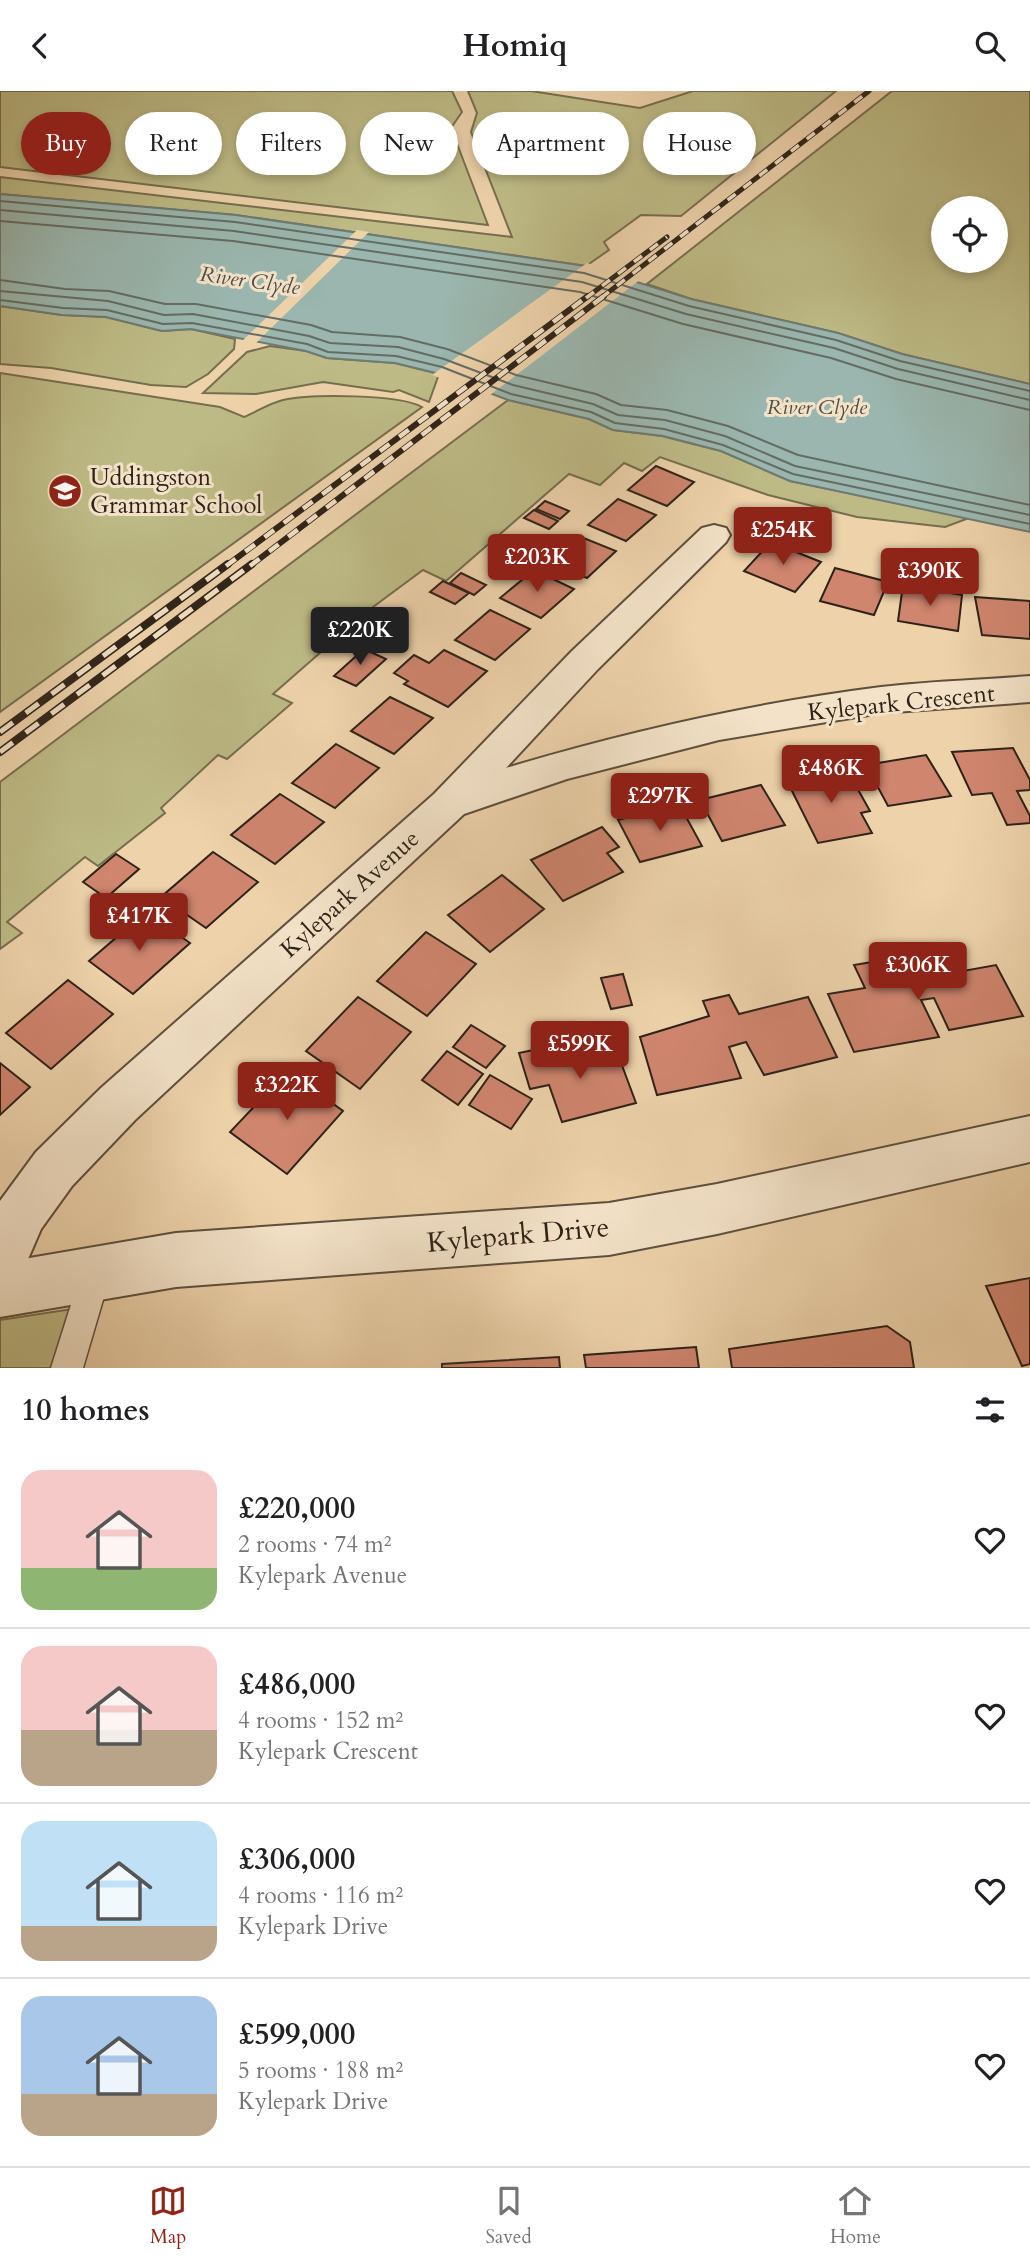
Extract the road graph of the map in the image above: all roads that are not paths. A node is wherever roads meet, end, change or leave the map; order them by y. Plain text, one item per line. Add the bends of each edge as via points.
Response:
1 (714, 535) dead end
2 (1030, 689) edge
3 (448, 805) junction
4 (1030, 1139) edge
5 (0, 1261) edge
6 (97, 1273) junction
7 (0, 1290) edge
8 (67, 1368) edge

1 - 3 street, Kylepark Avenue via 585,660
2 - 3 street, Kylepark Crescent via 882,700 742,724 621,749 520,778
3 - 5 street, Kylepark Avenue via 118,1104 54,1168 22,1211
4 - 6 street, Kylepark Drive via 609,1229 176,1260
6 - 7 street, Kylepark Drive
6 - 8 lane

